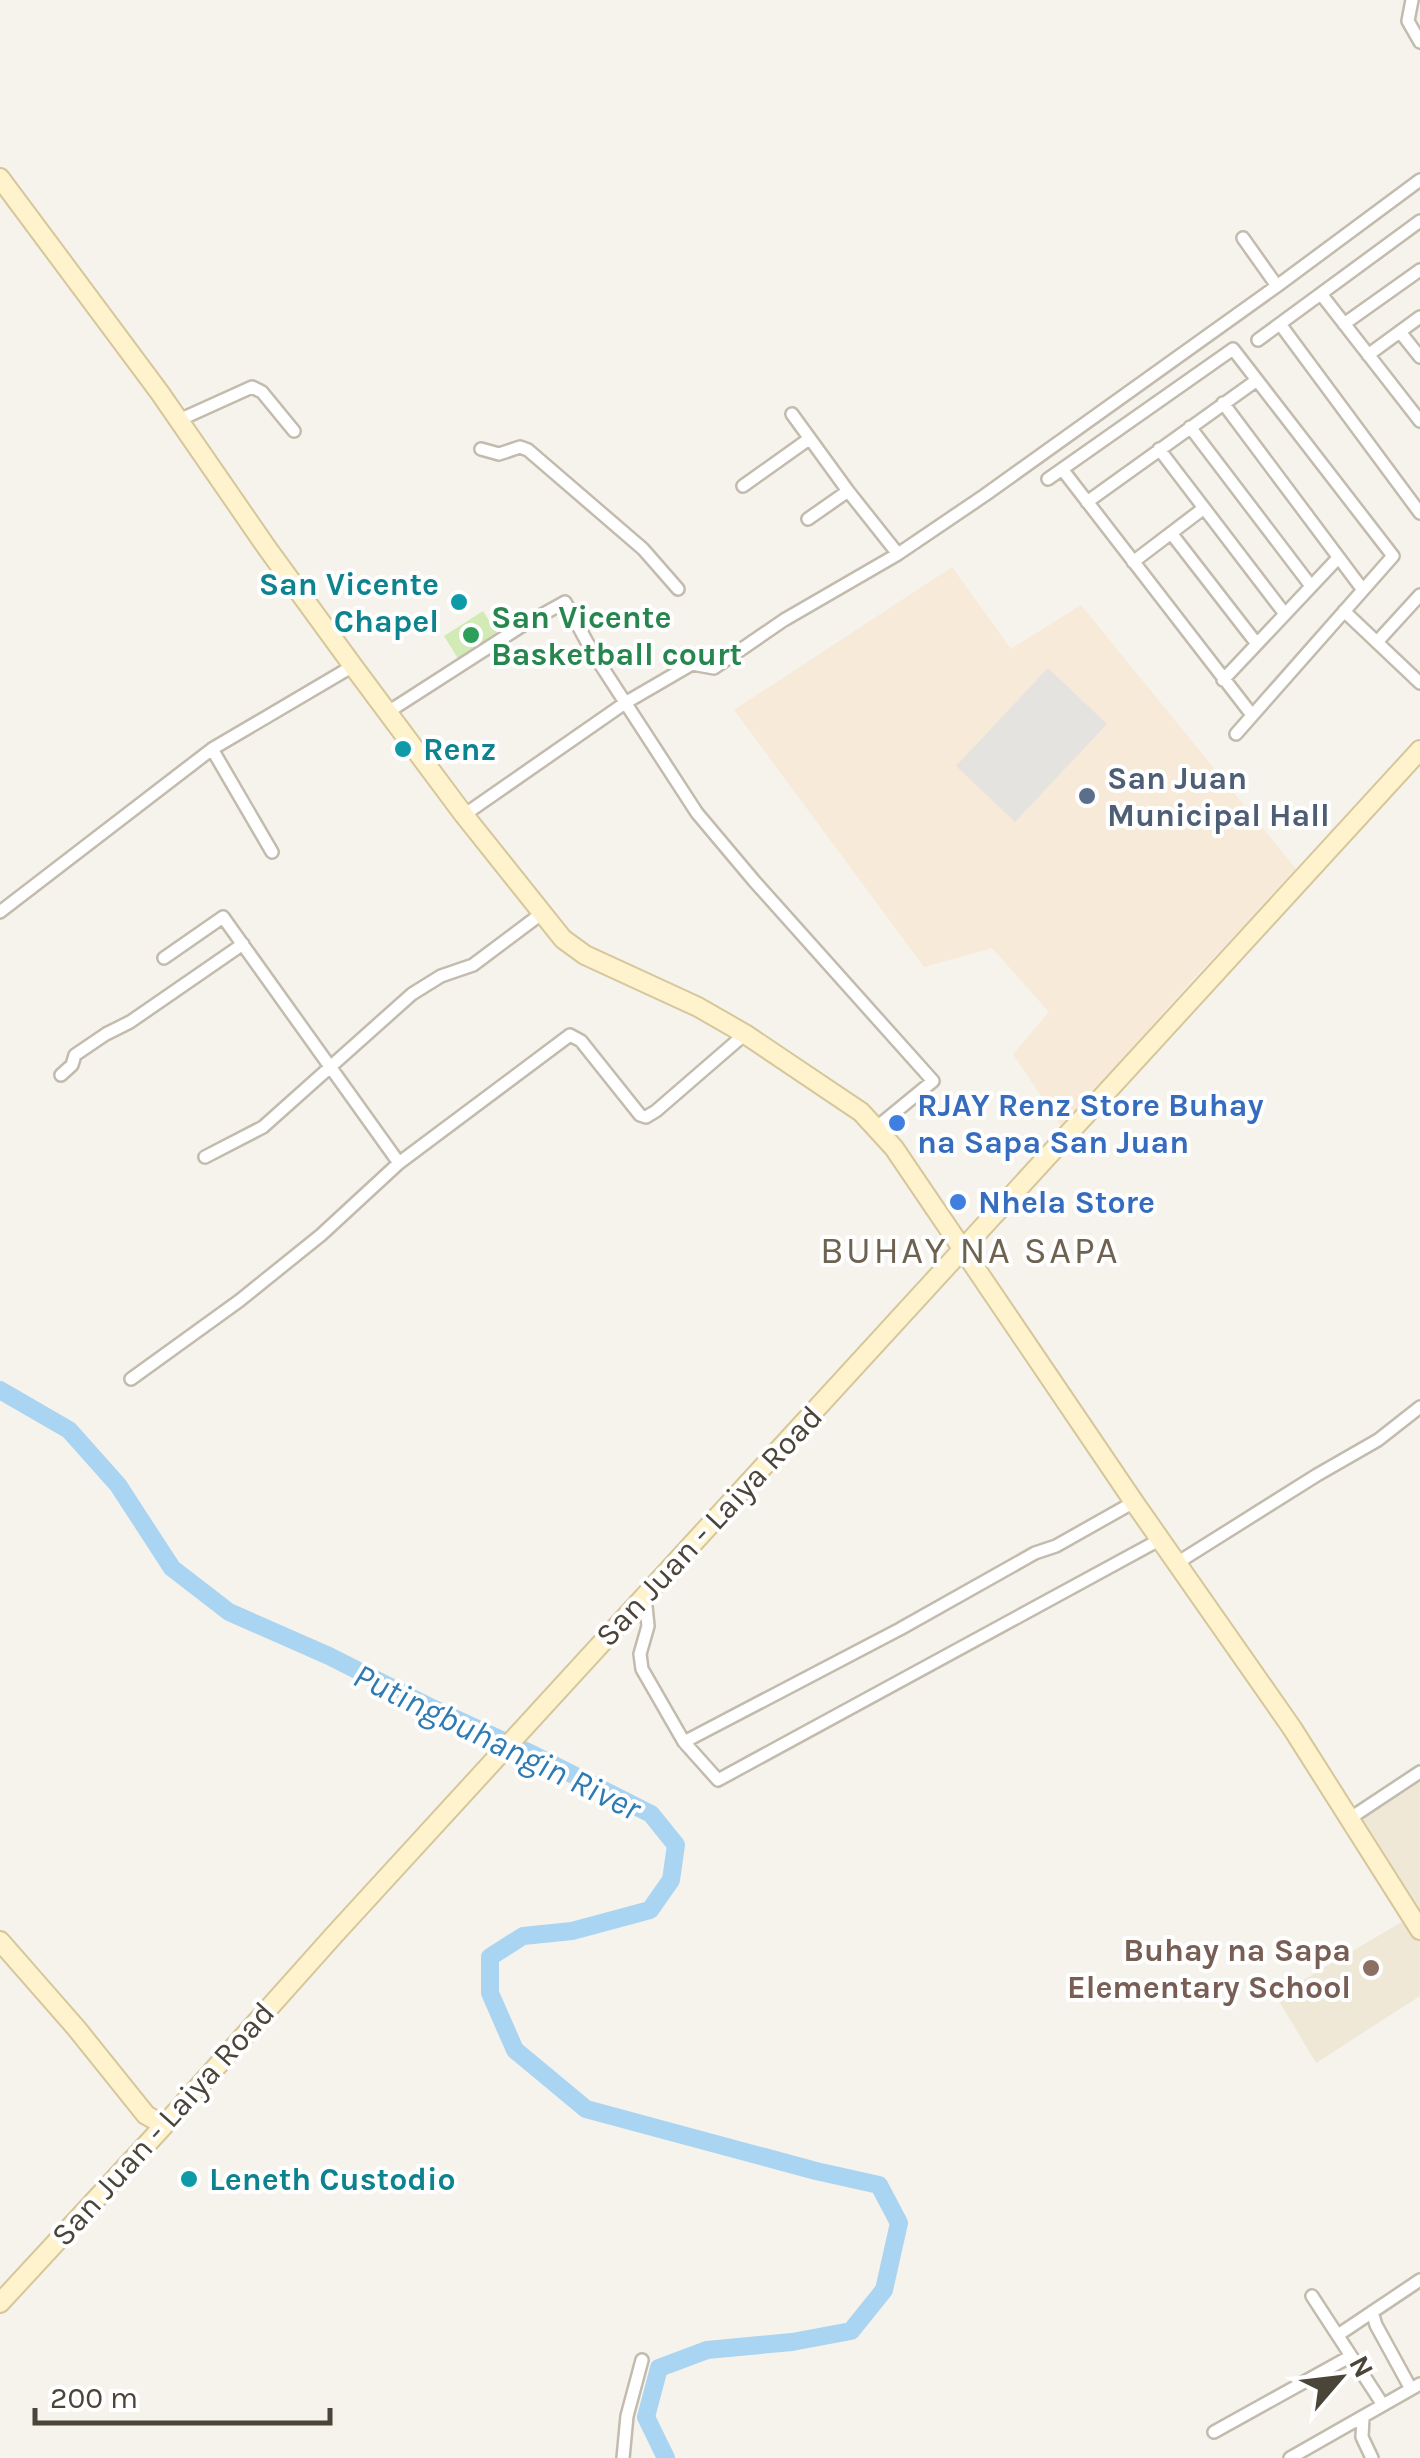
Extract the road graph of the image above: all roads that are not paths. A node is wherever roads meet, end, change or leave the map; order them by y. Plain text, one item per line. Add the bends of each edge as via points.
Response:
1 (1412, 0) edge
2 (1420, 42) edge
3 (0, 178) edge
4 (1420, 180) edge
5 (1420, 220) edge
6 (1244, 238) dead end
7 (1420, 270) edge
8 (1277, 286) junction
9 (1321, 294) junction
10 (1420, 318) edge
11 (1280, 324) junction
12 (1344, 324) junction
13 (1400, 332) junction
14 (1237, 354) junction
15 (1368, 355) junction
16 (1420, 357) edge
17 (1257, 380) junction
18 (1122, 402) dead end
19 (1223, 403) junction
20 (792, 414) dead end
21 (1134, 418) junction
22 (179, 420) junction
23 (1420, 421) edge
24 (1190, 427) junction
25 (294, 430) dead end
26 (808, 439) junction
27 (480, 449) dead end
28 (1160, 450) junction
29 (1062, 469) junction
30 (1048, 480) dead end
31 (743, 486) dead end
32 (848, 492) junction
33 (1087, 502) junction
34 (1204, 508) junction
35 (1420, 513) edge
36 (808, 519) dead end
37 (1171, 533) junction
38 (898, 554) junction
39 (1338, 558) junction
40 (1133, 562) junction
41 (1311, 586) junction
42 (678, 588) dead end
43 (1363, 590) junction
44 (1420, 594) edge
45 (1344, 611) junction
46 (1285, 614) junction
47 (1377, 642) junction
48 (1257, 644) junction
49 (353, 666) junction
50 (1223, 680) junction
51 (1420, 683) edge
52 (626, 703) junction
53 (388, 712) junction
54 (1252, 715) junction
55 (1236, 734) dead end
56 (212, 750) junction
57 (1420, 750) edge
58 (464, 814) junction
59 (272, 852) dead end
60 (0, 912) edge
61 (541, 914) junction
62 (243, 944) junction
63 (164, 958) dead end
64 (745, 1034) junction
65 (332, 1067) junction
66 (61, 1076) dead end
67 (877, 1127) junction
68 (205, 1158) dead end
69 (399, 1162) junction
70 (963, 1249) junction
71 (131, 1379) dead end
72 (1420, 1406) edge
73 (1134, 1502) junction
74 (1161, 1540) junction
75 (1178, 1563) junction
76 (645, 1596) junction
77 (684, 1742) junction
78 (1420, 1772) edge
79 (1349, 1819) junction
80 (1420, 1930) edge
81 (0, 1941) edge
82 (164, 2125) junction
83 (1420, 2280) edge
84 (1312, 2296) dead end
85 (0, 2303) edge
86 (1372, 2312) junction
87 (1338, 2335) junction
88 (1351, 2356) junction
89 (642, 2360) dead end
90 (1415, 2387) edge
91 (1383, 2404) junction
92 (1363, 2417) junction
93 (1214, 2432) dead end
94 (623, 2458) edge
95 (1290, 2458) edge
96 (1372, 2458) edge

1 - 2 street via 1408,21
3 - 22 street
4 - 8 street
5 - 9 street
6 - 8 street
7 - 12 street
8 - 38 street
9 - 11 street
9 - 12 street
10 - 13 street
11 - 14 street
11 - 35 street
12 - 15 street
13 - 15 street
13 - 16 street
14 - 17 street
14 - 21 street via 1233,349
15 - 23 street
17 - 19 street
17 - 43 street via 1393,556
18 - 21 street
19 - 24 street
19 - 39 street
20 - 26 street
21 - 29 street
22 - 25 street via 252,387
22 - 49 street
24 - 28 street
24 - 41 street
26 - 31 street
26 - 32 street
27 - 42 street via 528,450 643,549
28 - 33 street
28 - 34 street
29 - 30 street
29 - 33 street
32 - 36 street
32 - 38 street
33 - 40 street
34 - 37 street
34 - 46 street
37 - 40 street
37 - 48 street
38 - 52 street via 714,668 692,664
39 - 41 street
39 - 43 street
40 - 50 street
41 - 46 street
43 - 45 street
44 - 47 street
45 - 47 street
45 - 54 street
46 - 48 street
47 - 51 street
48 - 50 street
49 - 53 street
49 - 56 street
50 - 54 street
52 - 53 street via 565,602
52 - 58 street
52 - 67 street via 697,813 933,1081
53 - 58 street
54 - 55 street
56 - 59 street
56 - 60 street
57 - 70 street, San Juan - Laiya Road
58 - 61 street
61 - 64 street via 585,956
61 - 65 street via 473,965 412,994
62 - 63 street via 223,917
62 - 65 street
62 - 66 street via 75,1055
64 - 67 street
64 - 69 street via 646,1117 570,1035
65 - 68 street via 263,1128
65 - 69 street
67 - 70 street
69 - 71 street via 321,1235
70 - 73 street
70 - 76 street, San Juan - Laiya Road
72 - 75 street via 1378,1440
73 - 74 street
73 - 77 street
74 - 75 street
74 - 77 street via 718,1780
75 - 79 street
76 - 77 street via 642,1669
76 - 82 street, San Juan - Laiya Road
78 - 79 street
79 - 80 street
81 - 82 street via 146,2115
82 - 85 street, San Juan - Laiya Road
83 - 86 street
84 - 87 street
86 - 87 street
86 - 90 street
87 - 88 street
88 - 91 street
88 - 93 street
89 - 94 street
90 - 91 street
91 - 92 street
92 - 95 street
92 - 96 street via 1362,2437

